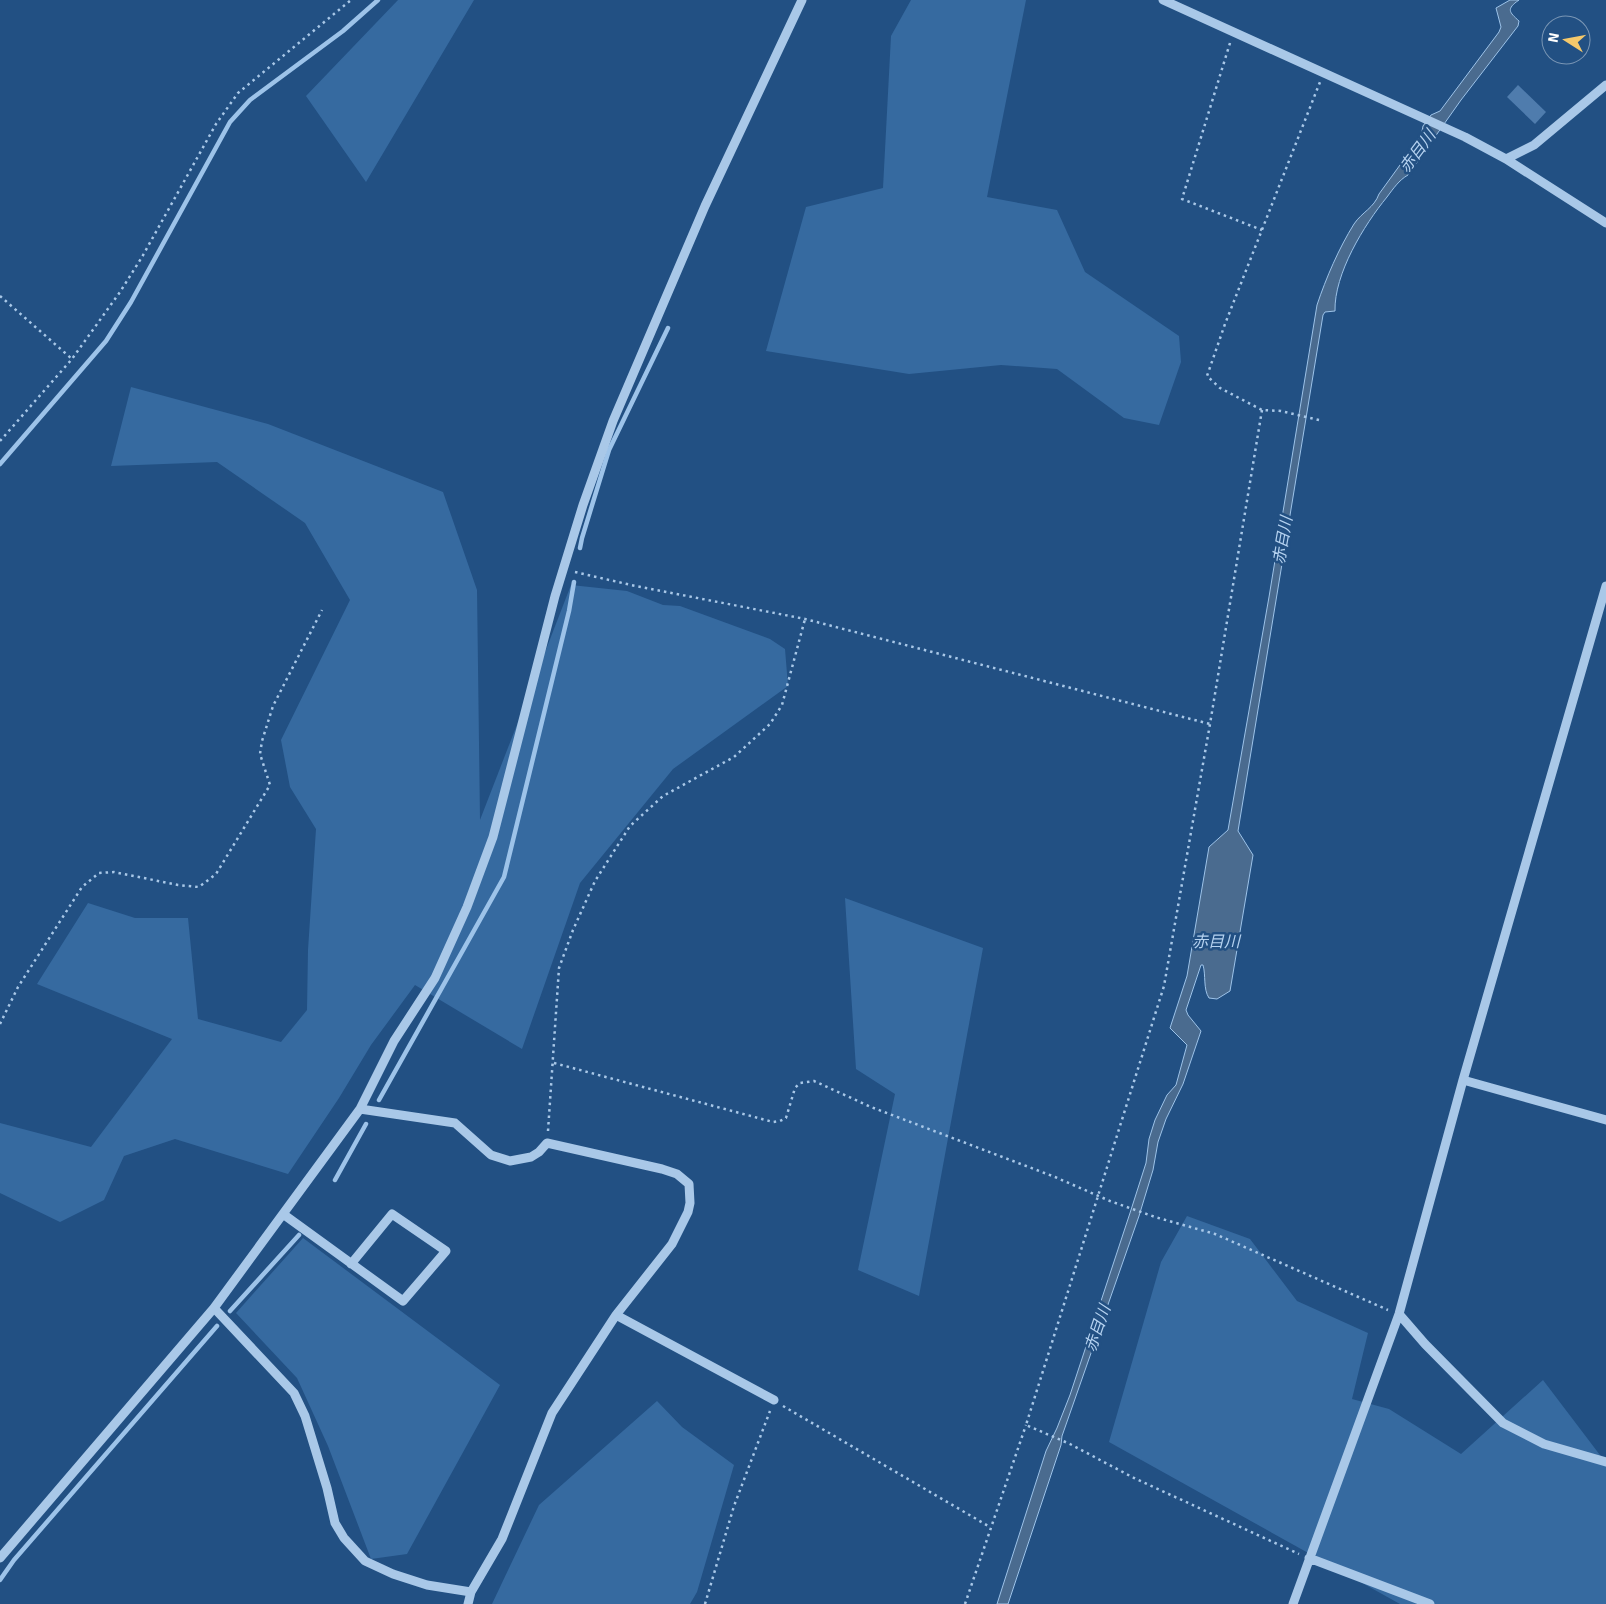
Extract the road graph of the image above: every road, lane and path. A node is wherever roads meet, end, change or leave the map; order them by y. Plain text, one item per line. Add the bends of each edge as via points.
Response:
1 (351, 0) edge
2 (802, 0) edge
3 (1163, 0) edge
4 (1233, 32) junction
5 (1324, 73) junction
6 (1606, 85) edge
7 (1506, 159) junction
8 (1606, 223) edge
9 (1262, 230) junction
10 (0, 296) edge
11 (72, 358) junction
12 (1262, 410) junction
13 (1320, 420) dead end
14 (0, 441) edge
15 (563, 569) junction
16 (1606, 586) edge
17 (322, 610) dead end
18 (805, 619) junction
19 (1210, 724) junction
20 (0, 1024) edge
21 (554, 1063) junction
22 (1463, 1080) junction
23 (360, 1109) junction
24 (1606, 1120) edge
25 (548, 1143) junction
26 (1098, 1196) junction
27 (283, 1214) junction
28 (351, 1264) junction
29 (214, 1308) junction
30 (1399, 1314) junction
31 (616, 1315) junction
32 (774, 1400) junction
33 (1026, 1425) junction
34 (1606, 1462) edge
35 (990, 1527) junction
36 (0, 1558) edge
37 (1309, 1558) junction
38 (471, 1592) junction
39 (468, 1604) edge
40 (705, 1604) edge
41 (965, 1604) edge
42 (1293, 1604) edge
43 (1430, 1604) edge

1 - 11 path via 238,93 216,124 142,257
2 - 15 street via 705,206 613,421
3 - 4 street
4 - 5 street
4 - 9 path via 1182,199
5 - 7 street
5 - 9 path
6 - 7 street via 1534,145
7 - 8 street
9 - 12 path via 1207,376 1220,388
10 - 11 path
11 - 14 path
12 - 13 path
12 - 19 path
15 - 18 path
15 - 23 street via 494,837 435,978 394,1041
16 - 22 street
17 - 20 path via 273,706 262,741 260,754 270,785 216,874 199,887 114,872 99,873 82,887 18,987
18 - 19 path
18 - 21 path via 782,705 770,724 734,757 656,802 630,826 595,881 559,968
19 - 26 path via 1164,986
21 - 25 path
21 - 26 path via 773,1122 786,1118 795,1088 800,1083 814,1081 871,1107
22 - 24 street
22 - 30 street
23 - 25 street via 455,1124 491,1155 510,1161 531,1157
23 - 27 street
25 - 31 street via 662,1169 677,1174 688,1184 688,1212 672,1244
26 - 30 path via 1215,1234
26 - 33 path
27 - 28 street
27 - 29 street
28 - 28 street via 403,1301 446,1251 392,1214
29 - 36 street
29 - 38 street via 294,1393 305,1416 334,1523 354,1550 365,1561 393,1574 426,1585
30 - 34 street via 1424,1344 1503,1423 1544,1444
30 - 37 street
31 - 32 street
31 - 38 street via 552,1413 502,1539
32 - 35 path
32 - 40 path via 734,1506
33 - 35 path
33 - 37 path
35 - 41 path
37 - 42 street
37 - 43 street
38 - 39 street

